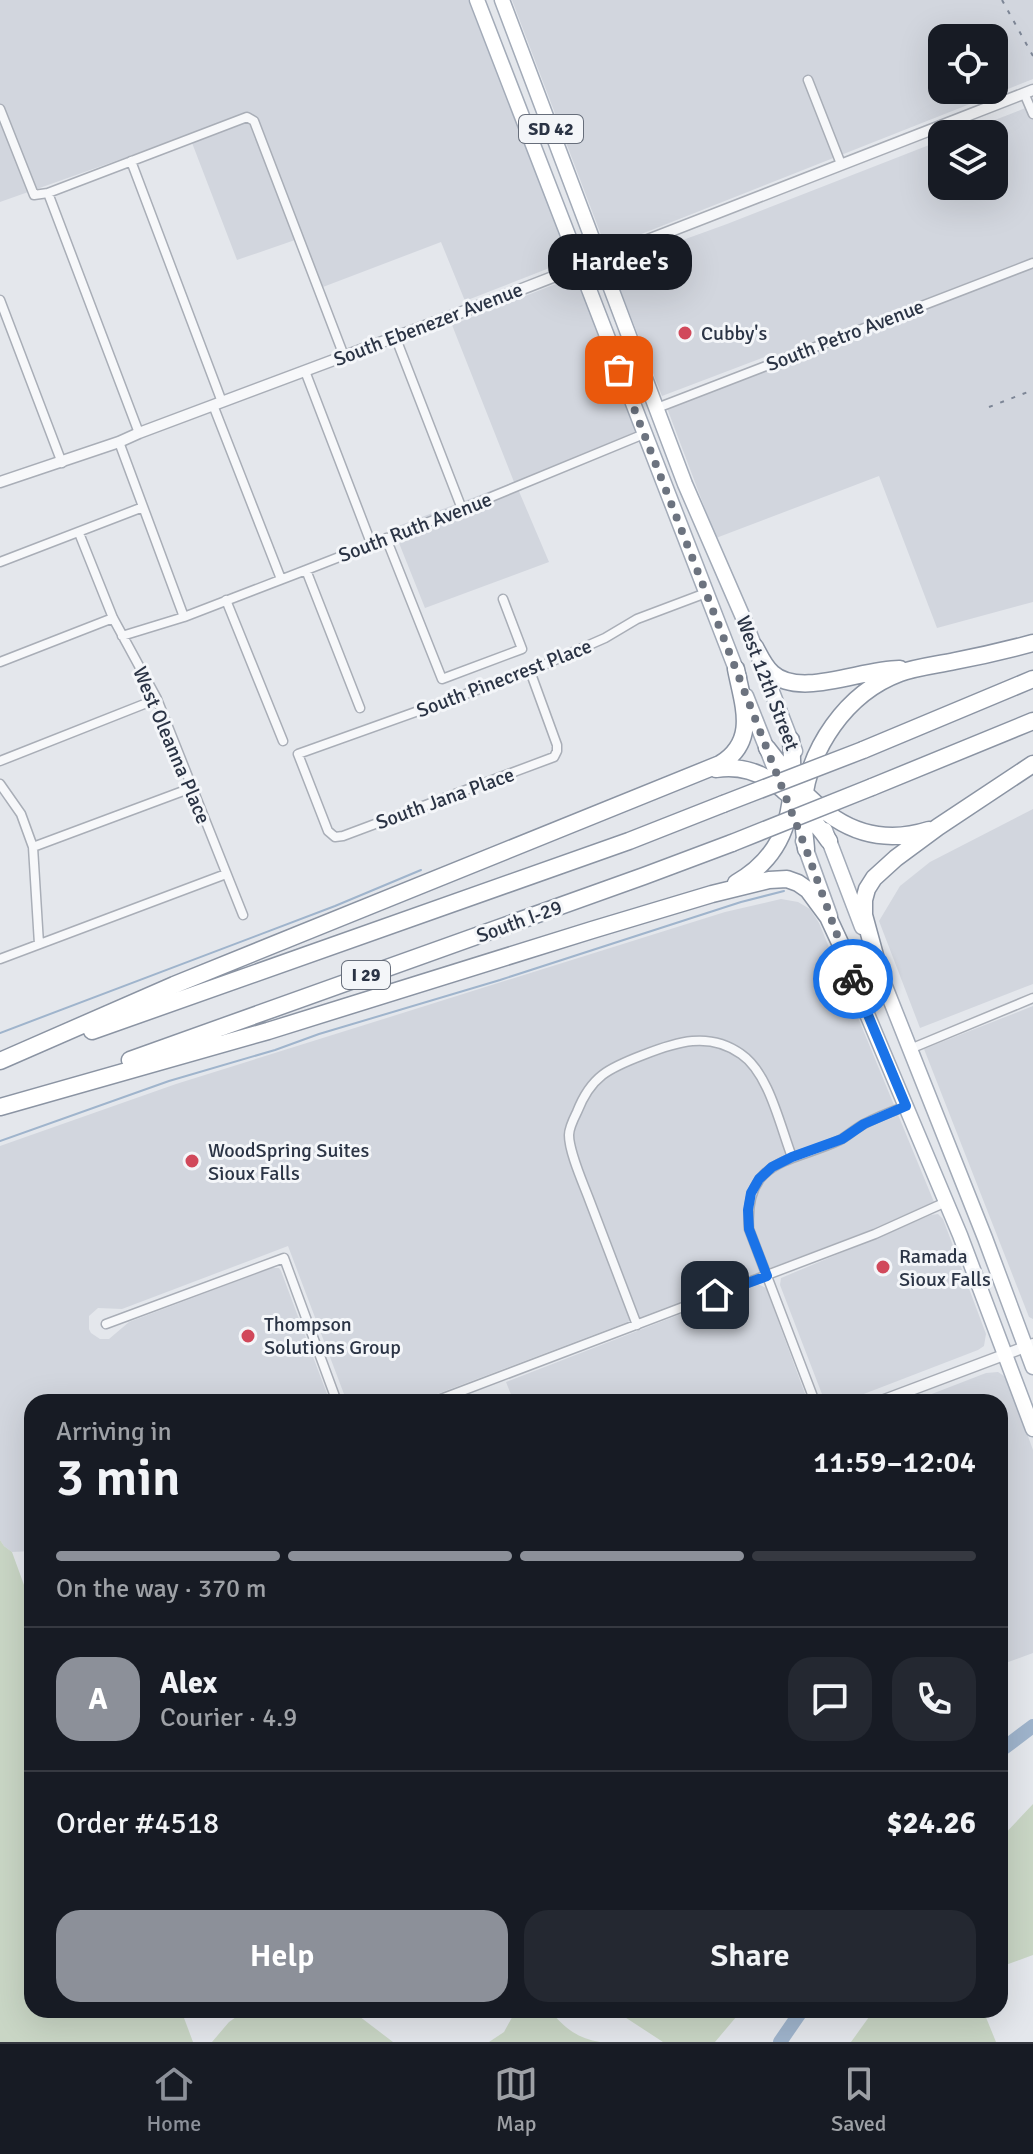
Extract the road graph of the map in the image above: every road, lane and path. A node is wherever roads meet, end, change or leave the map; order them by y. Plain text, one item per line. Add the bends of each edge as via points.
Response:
1 (477, 0) edge
2 (502, 0) edge
3 (808, 80) dead end
4 (1028, 91) edge
5 (0, 109) edge
6 (1033, 114) edge
7 (131, 161) junction
8 (841, 164) junction
9 (48, 193) junction
10 (600, 258) junction
11 (1033, 263) edge
12 (580, 266) junction
13 (0, 300) edge
14 (395, 336) junction
15 (344, 356) junction
16 (305, 371) junction
17 (217, 404) junction
18 (657, 408) junction
19 (139, 433) junction
20 (644, 434) junction
21 (119, 442) junction
22 (62, 463) junction
23 (0, 482) edge
24 (143, 507) junction
25 (462, 509) junction
26 (79, 533) junction
27 (386, 538) junction
28 (371, 543) junction
29 (0, 562) edge
30 (306, 570) junction
31 (281, 579) junction
32 (706, 593) junction
33 (503, 599) dead end
34 (226, 600) junction
35 (184, 617) junction
36 (113, 618) junction
37 (122, 636) junction
38 (1033, 643) edge
39 (755, 647) junction
40 (0, 662) edge
41 (736, 669) junction
42 (913, 669) junction
43 (530, 671) junction
44 (1033, 679) edge
45 (157, 699) junction
46 (360, 708) dead end
47 (1033, 721) edge
48 (791, 740) joint
49 (283, 741) dead end
50 (767, 748) joint
51 (298, 754) joint
52 (0, 761) edge
53 (1033, 764) edge
54 (699, 773) junction
55 (0, 784) edge
56 (194, 787) junction
57 (798, 795) junction
58 (938, 827) junction
59 (829, 841) joint
60 (33, 847) junction
61 (806, 849) joint
62 (226, 874) junction
63 (712, 894) junction
64 (243, 915) dead end
65 (39, 944) junction
66 (841, 945) junction
67 (0, 959) edge
68 (879, 970) junction
69 (1033, 998) edge
70 (910, 1049) junction
71 (0, 1062) edge
72 (0, 1106) edge
73 (906, 1106) junction
74 (792, 1157) junction
75 (946, 1202) junction
76 (767, 1276) junction
77 (106, 1324) dead end
78 (637, 1325) junction
79 (1029, 1345) edge
80 (1005, 1355) junction
81 (1033, 1367) edge
82 (334, 1394) edge
83 (454, 1394) edge
84 (812, 1394) edge
85 (900, 1394) edge
86 (1033, 1429) edge

1 - 12 main road, West 12th Street / SD 42
2 - 10 main road, West 12th Street / SD 42
3 - 8 street
4 - 6 street
4 - 8 street, South Ebenezer Avenue
5 - 9 street via 34,195
7 - 9 street
7 - 15 street via 247,117 254,121
7 - 17 street
8 - 10 street, South Ebenezer Avenue
9 - 19 street
10 - 12 street, South Ebenezer Avenue
10 - 18 main road, West 12th Street / SD 42
11 - 18 street, South Petro Avenue
12 - 14 street, South Ebenezer Avenue
12 - 20 main road, West 12th Street / SD 42
13 - 22 street
14 - 15 street, South Ebenezer Avenue
14 - 25 street
15 - 16 street, South Ebenezer Avenue
16 - 17 street, South Ebenezer Avenue
16 - 28 street
17 - 19 street, South Ebenezer Avenue
17 - 31 street
18 - 39 main road, West 12th Street / SD 42
19 - 21 street, South Ebenezer Avenue
20 - 25 street, South Ruth Avenue
20 - 32 main road, West 12th Street / SD 42
21 - 22 street, South Ebenezer Avenue
21 - 24 street
22 - 23 street, South Ebenezer Avenue
24 - 26 street
24 - 35 street
25 - 27 street, South Ruth Avenue
26 - 29 street
26 - 36 street, West Oleanna Place
27 - 28 street, South Ruth Avenue
27 - 33 street via 442,679 522,649
28 - 30 street, South Ruth Avenue
30 - 31 street, South Ruth Avenue
30 - 46 street
31 - 34 street, South Ruth Avenue
32 - 41 main road, West 12th Street / SD 42
32 - 43 street, South Pinecrest Place via 637,619
34 - 35 street, South Ruth Avenue
34 - 49 street
35 - 37 street, South Ruth Avenue
36 - 37 street, West Oleanna Place
36 - 40 street
37 - 45 street, West Oleanna Place
38 - 42 highway
39 - 42 highway via 769,671 788,682
39 - 48 main road, West 12th Street / SD 42
41 - 50 main road, West 12th Street / SD 42
41 - 54 highway via 744,738 728,759
42 - 57 highway via 883,681 849,707 823,742
43 - 51 street, South Pinecrest Place
43 - 51 street, South Jana Place via 557,745 554,757 343,836 331,835 324,824
44 - 71 highway, South I-29 / I 29, bridge via 629,841
45 - 52 street
45 - 56 street, West Oleanna Place
47 - 72 highway, South I-29 / I 29, bridge via 601,892
48 - 57 highway
50 - 57 highway
53 - 58 highway
54 - 57 highway via 744,769
54 - 71 highway via 174,985
55 - 60 street via 21,814
56 - 60 street
56 - 62 street, West Oleanna Place
57 - 58 highway via 841,824 874,836
57 - 59 highway
57 - 61 highway
57 - 63 highway via 767,859 750,875
58 - 68 highway via 880,871 867,889 864,915
59 - 68 main road
60 - 65 street
61 - 66 main road
62 - 64 street, West Oleanna Place
62 - 65 street
63 - 66 highway via 769,880 798,883 822,907
63 - 72 highway via 268,1031
65 - 67 street
66 - 73 main road
68 - 70 main road
69 - 70 street
70 - 79 main road
73 - 74 street
73 - 75 main road
74 - 76 street via 772,1167 751,1193 749,1229
74 - 78 street via 763,1080 744,1055 717,1042 670,1044 597,1078 584,1095 569,1135
75 - 76 street
75 - 80 main road
76 - 78 street
76 - 84 street
77 - 82 street via 284,1258
78 - 83 street
79 - 80 street
79 - 81 main road
80 - 85 street
80 - 86 main road

